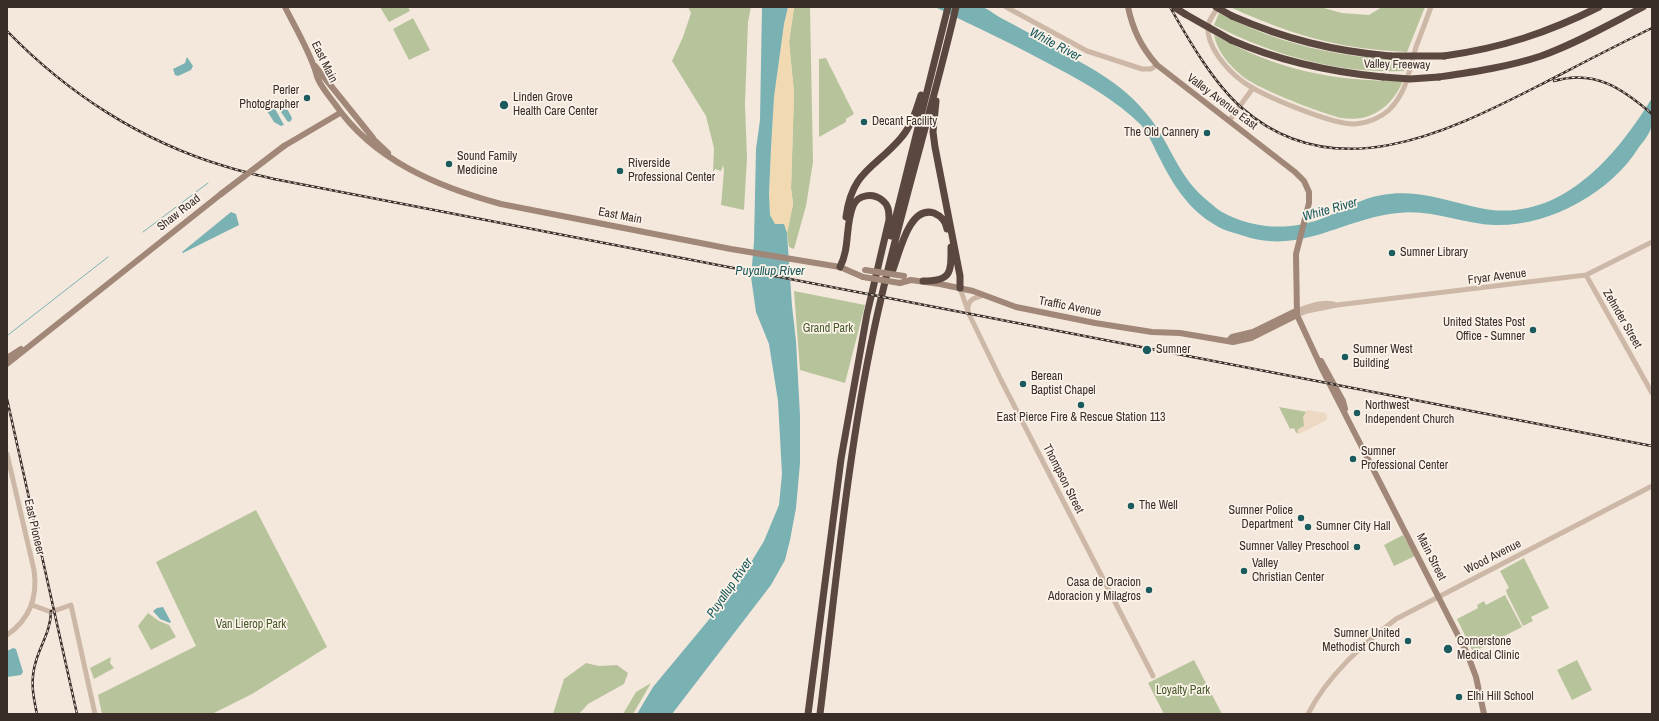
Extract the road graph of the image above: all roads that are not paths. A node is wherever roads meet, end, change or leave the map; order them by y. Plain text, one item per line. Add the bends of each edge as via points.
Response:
1 (285, 7) edge
2 (948, 7) edge
3 (1006, 7) edge
4 (1128, 7) edge
5 (1175, 7) edge
6 (1217, 7) edge
7 (1431, 7) edge
8 (1599, 7) edge
9 (1643, 7) edge
10 (956, 8) edge
11 (302, 41) junction
12 (936, 52) junction
13 (942, 64) junction
14 (1157, 65) junction
15 (327, 81) junction
16 (1253, 88) junction
17 (340, 113) junction
18 (1228, 121) junction
19 (373, 138) junction
20 (401, 164) junction
21 (1652, 242) edge
22 (951, 247) junction
23 (840, 267) junction
24 (849, 270) junction
25 (1586, 275) junction
26 (911, 280) junction
27 (923, 281) junction
28 (960, 288) junction
29 (882, 295) junction
30 (984, 295) junction
31 (1296, 313) junction
32 (969, 314) junction
33 (866, 327) junction
34 (38, 338) junction
35 (7, 358) edge
36 (7, 364) edge
37 (1652, 393) edge
38 (7, 454) edge
39 (1652, 486) edge
40 (1438, 596) junction
41 (32, 605) junction
42 (62, 609) junction
43 (74, 617) junction
44 (7, 635) edge
45 (1153, 676) dead end
46 (96, 714) edge
47 (808, 714) edge
48 (820, 714) edge
49 (1308, 714) edge
50 (1484, 714) edge

1 - 11 main road, East Main
2 - 12 highway
3 - 14 street via 1094,54 1142,69 1151,69
4 - 14 main road, Valley Avenue East via 1143,50
5 - 9 highway, Valley Freeway, bridge via 1231,40 1279,59 1352,74 1410,79 1482,70 1539,56 1576,42
6 - 8 highway, Valley Freeway, bridge via 1270,32 1325,48 1390,56 1444,56 1512,43 1565,24
6 - 16 street via 1208,26 1210,39 1221,60
7 - 16 street via 1404,92 1388,111 1372,120 1356,124 1338,121 1316,115
10 - 13 highway
11 - 15 main road, East Main via 315,66
11 - 17 main road, East Main via 318,79
12 - 23 highway via 905,134 861,176 851,194 846,213
12 - 33 highway
13 - 28 highway via 933,132 960,276
13 - 29 highway
14 - 18 main road, Valley Avenue East
15 - 17 main road, East Main via 339,105
15 - 19 main road, East Main
16 - 18 street
17 - 19 main road, East Main via 347,113
17 - 20 main road, East Main via 372,144
17 - 34 main road, Shaw Road, bridge via 284,146
18 - 31 main road, Valley Avenue East via 1300,176 1309,192 1308,207 1296,254
19 - 20 main road, East Main
20 - 23 main road, East Main via 452,189 502,204 731,249
21 - 25 street, Fryar Avenue
22 - 27 highway via 951,267 948,275
22 - 28 highway
22 - 29 highway via 946,226 940,217 931,212 916,216
23 - 24 main road, Traffic Avenue
23 - 33 highway via 845,258 854,204 864,196 878,197 887,205 889,220
24 - 26 main road, Traffic Avenue, bridge via 904,276
24 - 26 main road, Traffic Avenue, bridge via 863,277 900,283
25 - 31 street, Fryar Avenue
25 - 37 street, Zehnder Street
26 - 27 main road, Traffic Avenue
27 - 28 main road, Traffic Avenue
28 - 30 main road, Traffic Avenue
28 - 32 street, Thompson Street
29 - 48 highway via 852,451
30 - 31 main road, Traffic Avenue via 1016,307 1094,323 1229,340
30 - 32 street via 970,301
31 - 40 main road, Main Street
32 - 45 street, Thompson Street
33 - 47 highway via 841,459
34 - 35 main road, Shaw Road
34 - 36 main road, Shaw Road
38 - 41 street, East Pioneer via 34,570 35,590
39 - 40 street, Wood Avenue
40 - 49 street, Wood Avenue via 1396,619 1360,648 1329,681
40 - 50 main road, Main Street via 1473,667
41 - 42 street via 47,612
41 - 44 street via 22,622
42 - 43 street
42 - 43 street via 71,604
43 - 46 street

